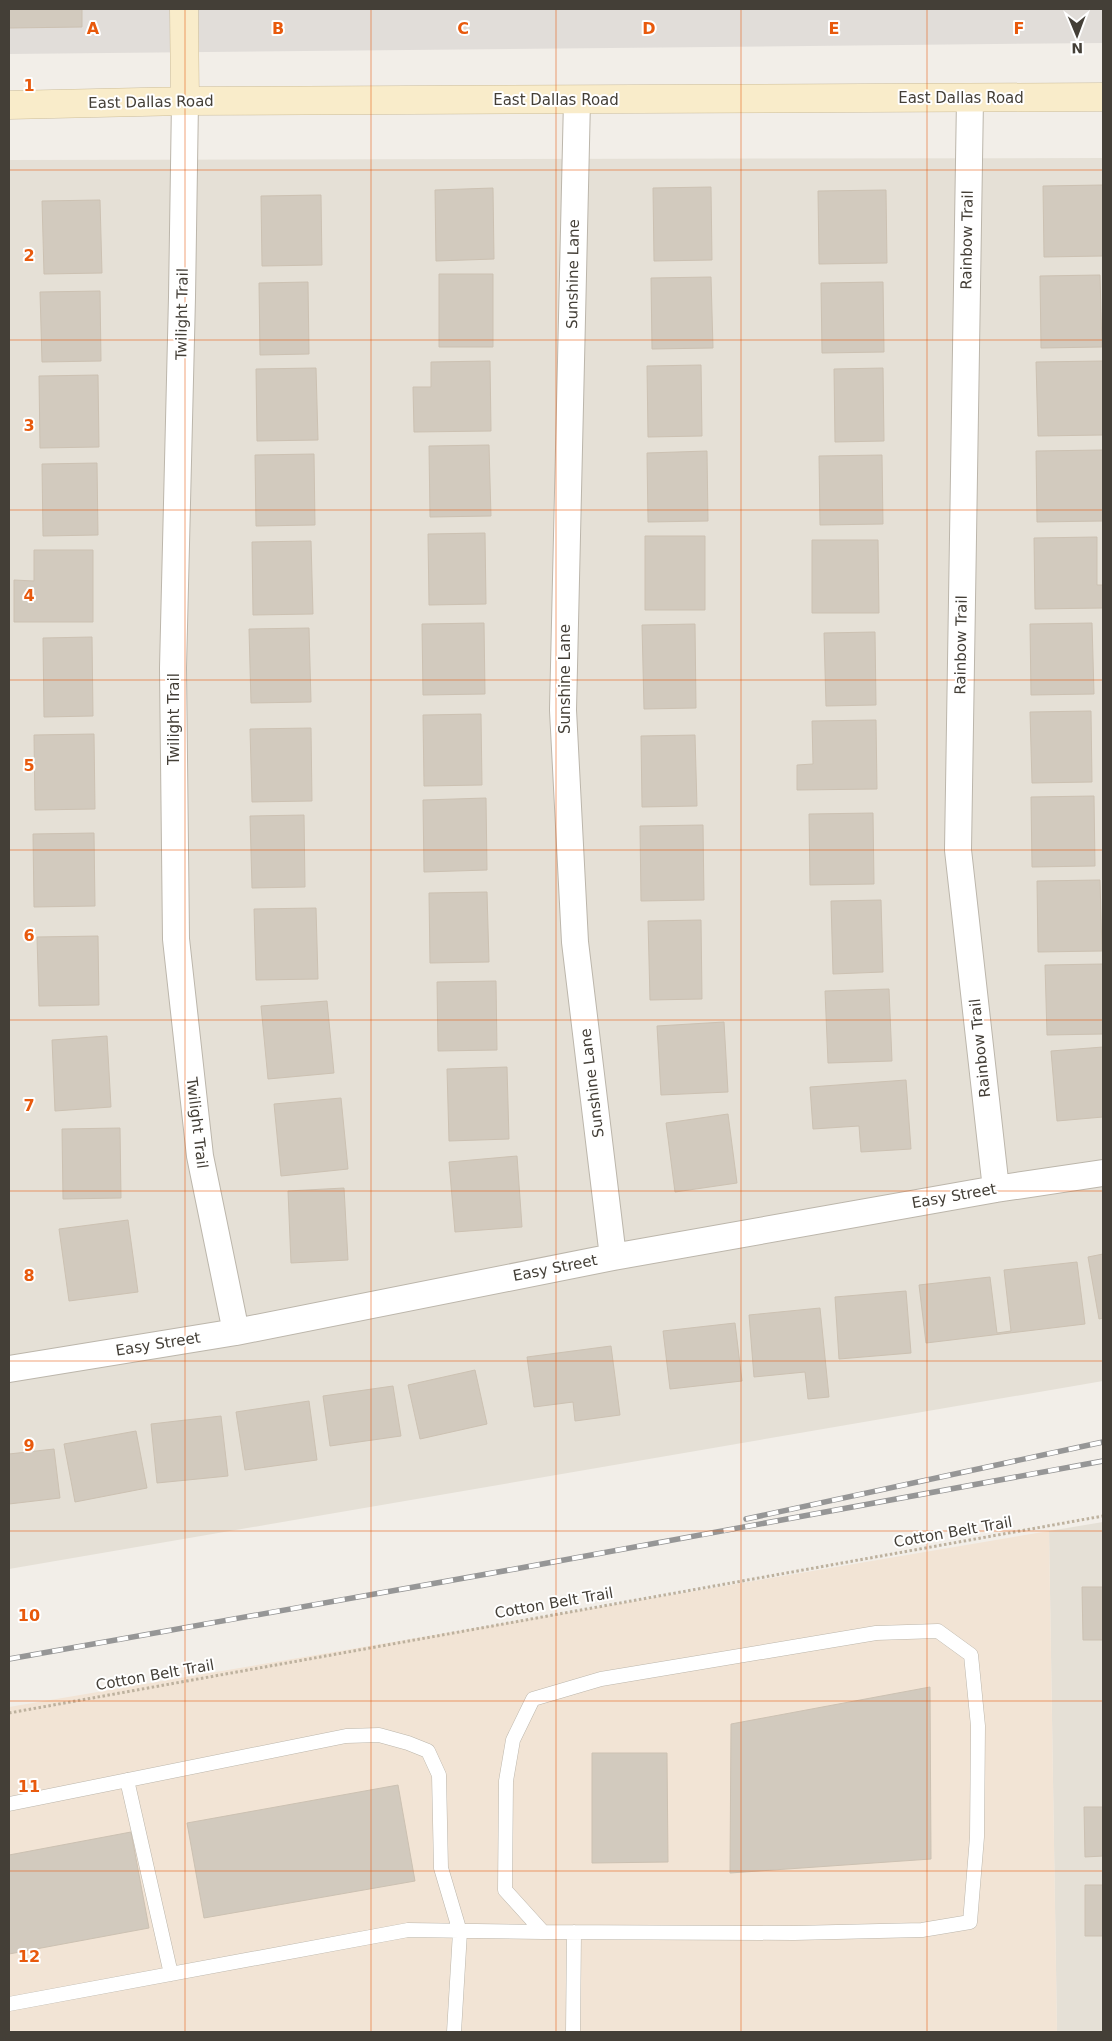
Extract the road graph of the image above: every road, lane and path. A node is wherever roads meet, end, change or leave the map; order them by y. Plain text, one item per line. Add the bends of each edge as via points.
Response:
1 (184, 9) edge
2 (1103, 98) edge
3 (970, 99) junction
4 (577, 100) junction
5 (185, 101) junction
6 (9, 105) edge
7 (1103, 1174) edge
8 (996, 1189) junction
9 (613, 1256) junction
10 (236, 1332) junction
11 (9, 1369) edge
12 (1103, 1516) edge
13 (9, 1713) edge
14 (128, 1780) junction
15 (9, 1804) edge
16 (460, 1932) junction
17 (543, 1932) junction
18 (574, 1932) junction
19 (171, 1974) junction
20 (9, 2004) edge
21 (454, 2032) edge
22 (573, 2032) edge

1 - 5 main road
2 - 3 main road, East Dallas Road
3 - 4 main road, East Dallas Road
3 - 8 street, Rainbow Trail via 958,850
4 - 5 main road, East Dallas Road
4 - 9 street, Sunshine Lane via 563,710 575,942
5 - 6 main road, East Dallas Road
5 - 10 street, Twilight Trail via 173,668 176,938 200,1156
7 - 8 street, Easy Street
8 - 9 street, Easy Street
9 - 10 street, Easy Street
10 - 11 street, Easy Street
12 - 13 path, Cotton Belt Trail
14 - 15 lane
14 - 16 lane via 346,1736 379,1735 428,1751 439,1775 441,1868
14 - 19 lane
16 - 17 lane
16 - 19 lane via 408,1930
16 - 21 lane
17 - 18 lane
17 - 18 lane via 505,1890 506,1781 513,1740 533,1699 601,1679 876,1633 938,1631 970,1656 978,1736 977,1837 970,1922 922,1930
18 - 22 lane
19 - 20 lane

